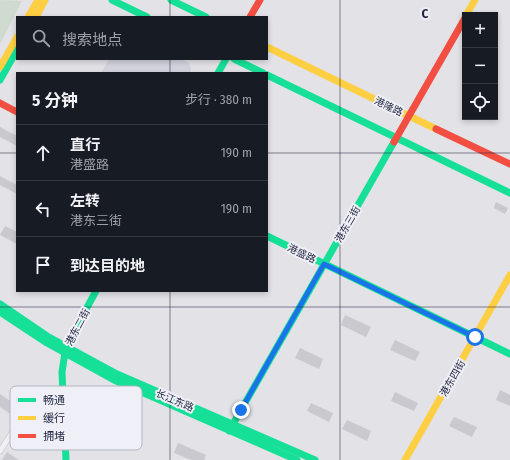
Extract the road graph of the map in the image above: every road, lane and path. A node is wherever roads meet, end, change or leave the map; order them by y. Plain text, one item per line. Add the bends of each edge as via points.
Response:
1 (38, 0) edge
2 (45, 0) edge
3 (112, 0) edge
4 (171, 0) edge
5 (260, 0) edge
6 (475, 0) edge
7 (468, 12) edge
8 (29, 16) edge
9 (37, 16) edge
10 (145, 16) edge
11 (204, 16) edge
12 (251, 16) edge
13 (462, 23) edge
14 (16, 39) edge
15 (268, 47) edge
16 (16, 52) edge
17 (225, 60) edge
18 (236, 60) edge
19 (0, 67) edge
20 (219, 72) edge
21 (261, 72) edge
22 (268, 75) edge
23 (0, 80) edge
24 (0, 103) edge
25 (16, 111) edge
26 (409, 116) junction
27 (396, 138) junction
28 (510, 164) edge
29 (510, 193) edge
30 (495, 205) dead end
31 (507, 211) dead end
32 (268, 236) edge
33 (324, 264) junction
34 (510, 275) edge
35 (95, 292) edge
36 (0, 304) edge
37 (0, 312) edge
38 (475, 337) junction
39 (65, 350) junction
40 (510, 354) edge
41 (63, 386) edge
42 (231, 427) junction
43 (10, 436) edge
44 (66, 450) edge
45 (0, 451) edge
46 (66, 460) edge
47 (297, 460) edge
48 (315, 460) edge
49 (405, 460) edge

1 - 8 main road
2 - 9 main road
3 - 10 main road
4 - 11 main road
5 - 12 main road
6 - 7 main road
13 - 26 main road, 港东三街
14 - 19 main road
15 - 26 main road, 港隆路
16 - 23 main road
17 - 20 main road
18 - 21 main road
22 - 27 main road
24 - 25 main road
26 - 27 main road, 港东三街
26 - 28 main road, 港隆路
27 - 29 main road
27 - 33 main road, 港东三街
30 - 31 path
32 - 33 main road, 港盛路
33 - 38 main road, 港盛路
33 - 42 main road, 港东三街
34 - 38 main road, 港东四街
35 - 39 main road, 港东二街
36 - 39 main road, 长江东路
37 - 39 main road, 长江东路
38 - 40 main road, 港盛路
38 - 49 main road, 港东四街
39 - 41 main road, 港东二街
39 - 42 main road, 长江东路
42 - 47 main road, 长江东路
42 - 48 main road, 长江东路
43 - 45 street
44 - 46 main road, 港东二街

